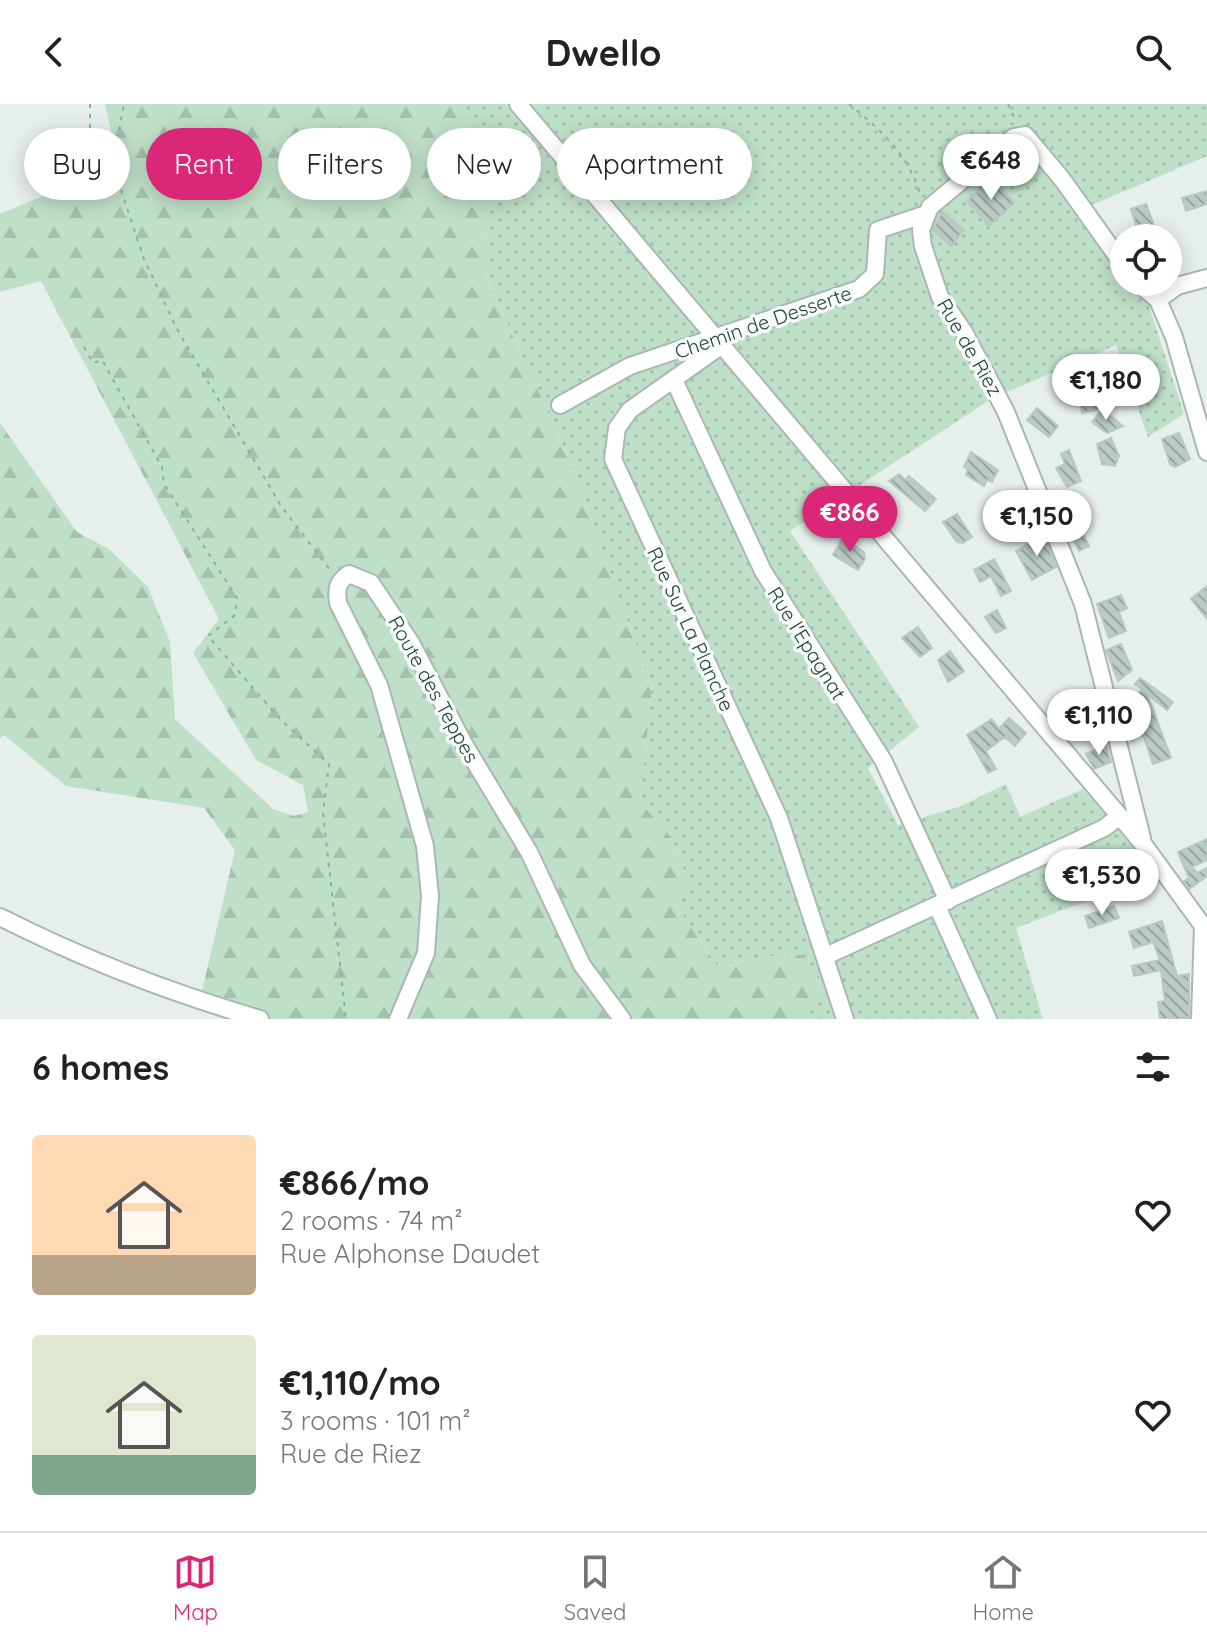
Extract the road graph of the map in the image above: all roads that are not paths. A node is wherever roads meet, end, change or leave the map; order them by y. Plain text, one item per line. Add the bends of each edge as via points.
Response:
1 (518, 104) edge
2 (926, 214) junction
3 (1110, 246) edge
4 (1207, 278) edge
5 (1153, 296) edge
6 (1158, 300) junction
7 (718, 340) junction
8 (674, 380) junction
9 (560, 405) dead end
10 (1207, 452) edge
11 (1120, 816) junction
12 (1144, 845) junction
13 (942, 903) junction
14 (0, 917) edge
15 (1205, 926) edge
16 (826, 956) junction
17 (260, 1019) edge
18 (398, 1019) edge
19 (622, 1019) edge
20 (845, 1019) edge
21 (988, 1019) edge
22 (1200, 1019) edge

1 - 7 street
2 - 3 street via 934,202 1025,135
2 - 7 street, Chemin de Desserte via 878,230 875,274 859,289
2 - 12 street, Rue de Riez via 921,230 933,282 1006,412 1083,604
4 - 6 street via 1177,286
5 - 6 street
6 - 10 street
7 - 8 street, Rue Sur La Planche
7 - 9 street, Chemin de Desserte via 630,366
7 - 11 street
8 - 13 street, Rue l'Epagnat via 763,571 883,760
8 - 16 street, Rue Sur La Planche via 630,410 617,428 613,459 779,818
11 - 12 street
11 - 13 street
12 - 15 street
13 - 16 street
13 - 21 street, Rue l'Epagnat
14 - 17 street via 49,942
15 - 22 street
16 - 20 street, Rue Sur La Planche
18 - 19 street, Route des Teppes via 426,953 430,896 425,846 379,685 338,603 336,590 349,574 371,583 411,643 529,852 582,965

